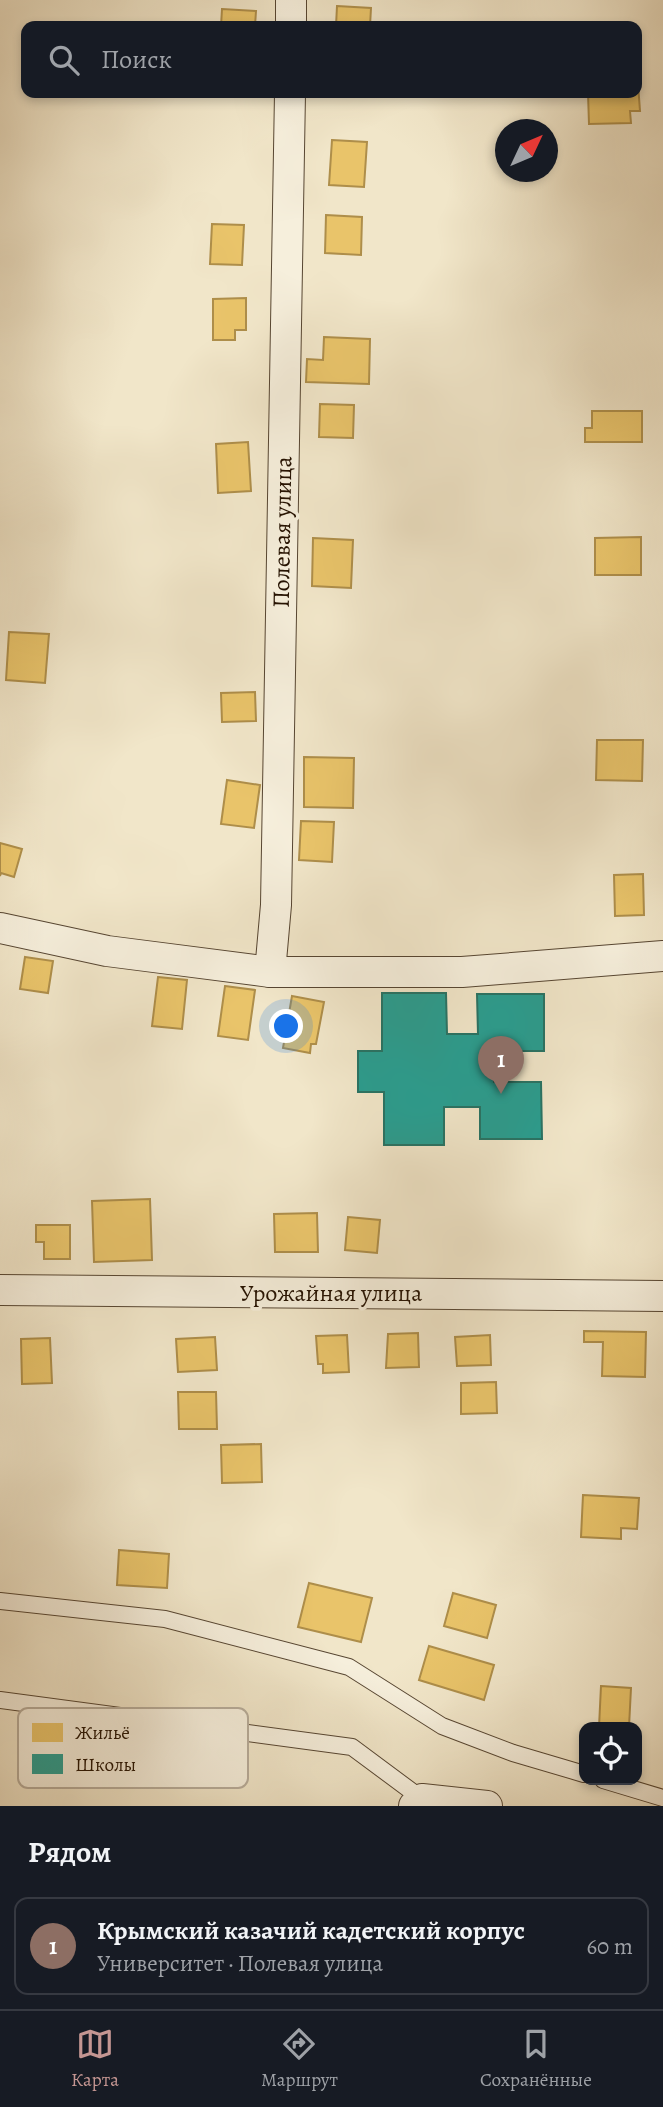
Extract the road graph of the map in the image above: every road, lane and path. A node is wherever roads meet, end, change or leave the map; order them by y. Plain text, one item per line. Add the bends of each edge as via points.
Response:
1 (291, 0) edge
2 (291, 21) edge
3 (290, 98) edge
4 (0, 928) edge
5 (663, 956) edge
6 (270, 972) junction
7 (0, 1290) edge
8 (663, 1296) edge
9 (0, 1601) edge
10 (0, 1700) edge
11 (60, 1708) edge
12 (248, 1733) edge
13 (579, 1773) edge
14 (620, 1785) edge
15 (663, 1798) edge
16 (418, 1803) edge
17 (487, 1806) edge

1 - 2 street
3 - 6 street, Полевая улица via 276,891
4 - 6 street via 107,951
5 - 6 street via 462,972
7 - 8 street, Урожайная улица
9 - 13 lane via 165,1619 349,1667 442,1726
10 - 11 lane
12 - 16 lane via 352,1747
14 - 15 lane
16 - 17 street

